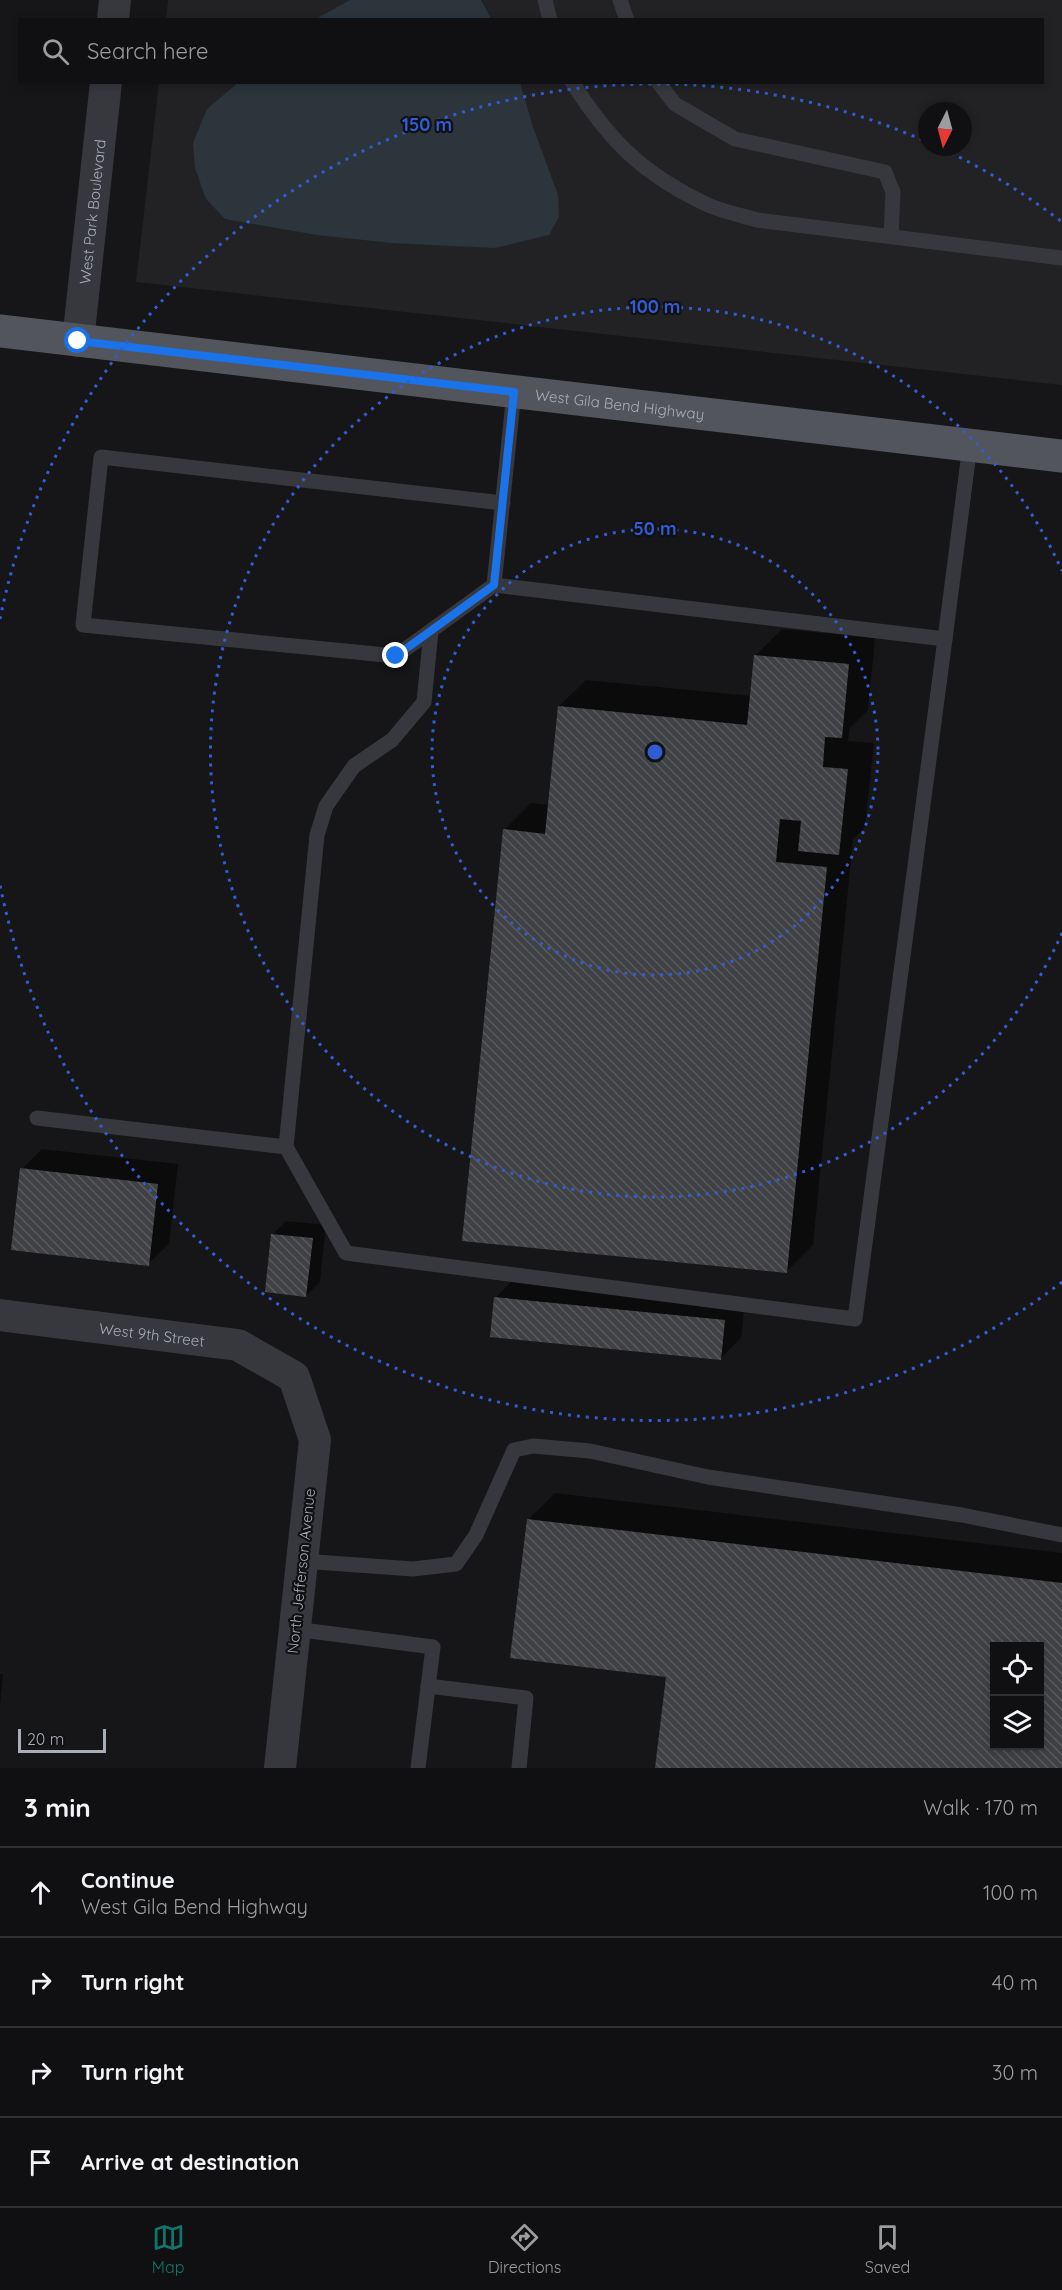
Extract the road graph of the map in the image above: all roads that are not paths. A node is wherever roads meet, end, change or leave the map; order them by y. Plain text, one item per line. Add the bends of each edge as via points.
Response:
1 (115, 0) edge
2 (545, 0) edge
3 (620, 0) edge
4 (113, 18) edge
5 (550, 18) edge
6 (626, 18) edge
7 (106, 84) edge
8 (573, 84) edge
9 (660, 84) edge
10 (891, 236) junction
11 (1062, 258) edge
12 (0, 331) edge
13 (78, 341) junction
14 (514, 392) junction
15 (970, 445) junction
16 (1062, 456) edge
17 (503, 503) junction
18 (494, 585) junction
19 (431, 631) junction
20 (945, 639) junction
21 (37, 1118) dead end
22 (286, 1147) junction
23 (0, 1315) edge
24 (294, 1377) joint
25 (1062, 1535) edge
26 (302, 1561) junction
27 (295, 1629) junction
28 (428, 1686) junction
29 (280, 1768) edge
30 (418, 1768) edge
31 (519, 1768) edge

1 - 4 street
2 - 5 lane
3 - 6 lane
7 - 13 street, West Park Boulevard
8 - 10 lane via 594,117 630,157 710,206 757,220
9 - 10 lane via 675,104 735,139 885,172 893,192
10 - 11 lane
12 - 13 main road, West Gila Bend Highway
13 - 14 main road, West Gila Bend Highway
14 - 15 main road, West Gila Bend Highway
14 - 17 lane
15 - 16 main road, West Gila Bend Highway
15 - 20 lane
17 - 18 lane
17 - 19 lane via 101,457 83,626 396,656
18 - 19 lane
18 - 20 lane
19 - 22 lane via 424,702 392,740 354,766 326,806 317,835
20 - 22 lane via 855,1319 346,1253
21 - 22 lane
23 - 24 street, West 9th Street via 238,1345
24 - 26 street, North Jefferson Avenue via 315,1440
25 - 26 lane via 962,1515 708,1477 590,1451 533,1446 514,1450 476,1534 456,1564 413,1569
26 - 27 street, North Jefferson Avenue
27 - 28 lane via 433,1647
27 - 29 street, North Jefferson Avenue
28 - 30 lane
28 - 31 lane via 526,1698

